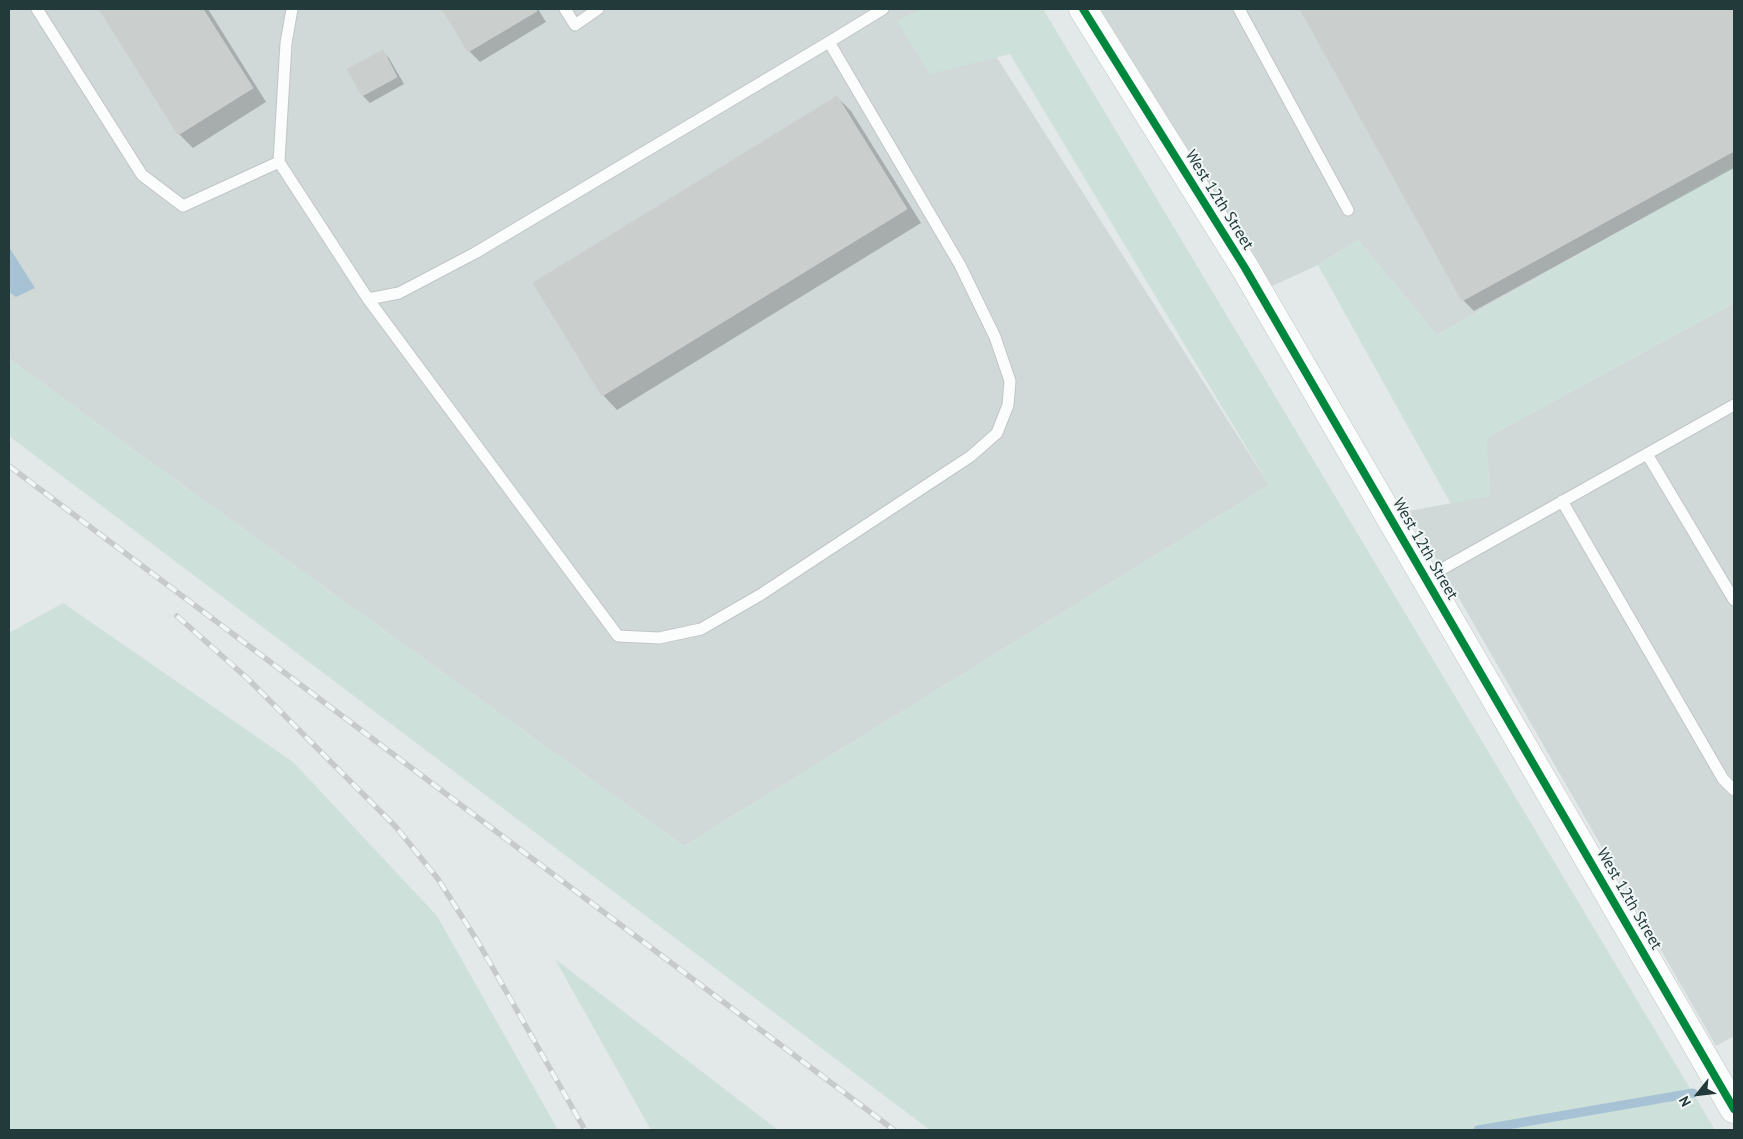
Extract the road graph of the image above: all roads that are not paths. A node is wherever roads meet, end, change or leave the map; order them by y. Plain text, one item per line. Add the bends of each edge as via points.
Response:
1 (37, 9) edge
2 (292, 9) edge
3 (565, 9) edge
4 (598, 9) edge
5 (883, 9) edge
6 (1239, 9) edge
7 (1087, 10) edge
8 (829, 42) junction
9 (279, 162) junction
10 (1348, 210) dead end
11 (368, 299) junction
12 (1734, 405) edge
13 (1647, 454) junction
14 (1562, 501) junction
15 (1426, 578) junction
16 (1734, 600) edge
17 (1734, 790) edge
18 (1734, 1109) edge

1 - 9 lane via 142,175 183,206
2 - 9 lane via 286,43
3 - 4 lane via 575,25
5 - 8 lane
6 - 10 lane
7 - 15 street, West 12th Street via 1245,268
8 - 11 lane via 475,253 399,293
8 - 11 lane via 960,265 995,337 1010,381 1008,405 996,433 971,456 760,595 701,629 659,638 618,636
9 - 11 lane
12 - 13 lane
13 - 14 lane
13 - 16 lane
14 - 15 lane
14 - 17 lane via 1724,779
15 - 18 street, West 12th Street

